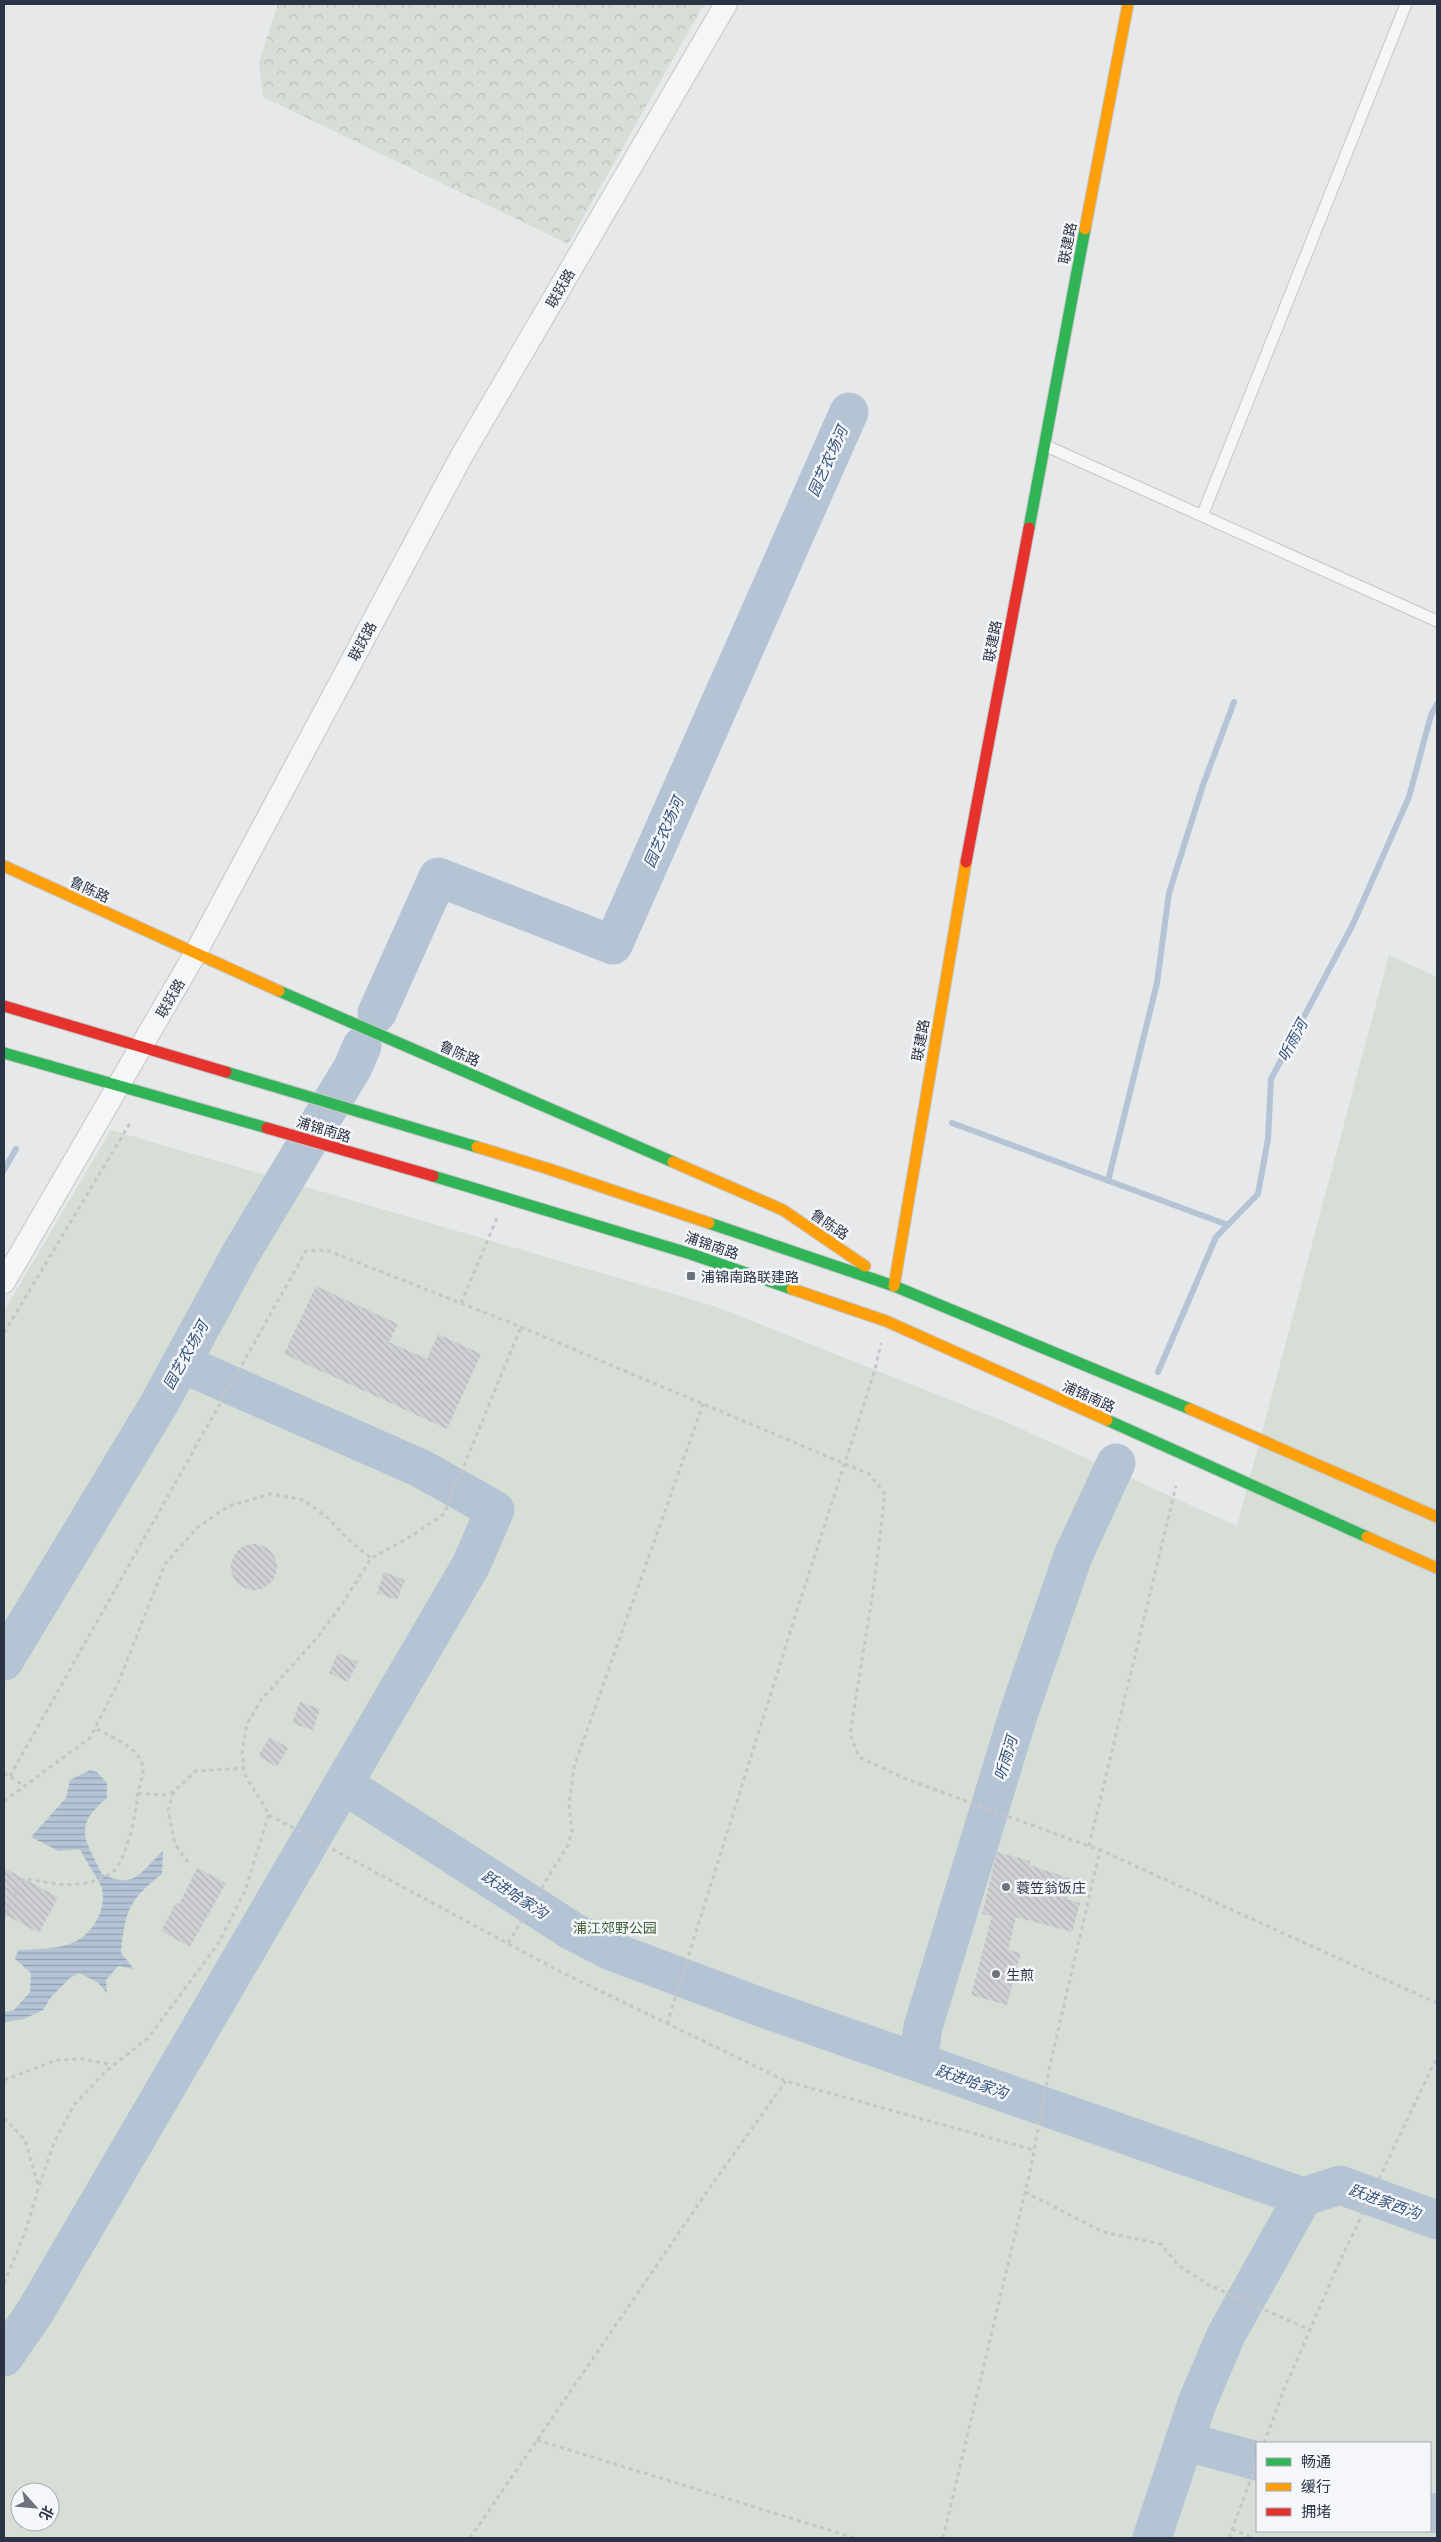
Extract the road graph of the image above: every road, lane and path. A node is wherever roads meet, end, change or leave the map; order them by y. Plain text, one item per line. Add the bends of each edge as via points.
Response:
1 (726, 4) edge
2 (1128, 4) edge
3 (1406, 4) edge
4 (1044, 445) junction
5 (1202, 516) junction
6 (1437, 621) edge
7 (4, 866) edge
8 (195, 954) junction
9 (4, 1006) edge
10 (141, 1047) junction
11 (4, 1053) edge
12 (118, 1086) junction
13 (130, 1123) dead end
14 (506, 1197) junction
15 (4, 1282) edge
16 (894, 1286) junction
17 (461, 1303) junction
18 (886, 1321) junction
19 (522, 1327) junction
20 (4, 1333) edge
21 (703, 1404) junction
22 (844, 1463) junction
23 (1176, 1486) dead end
24 (1437, 1517) edge
25 (371, 1558) junction
26 (1437, 1568) edge
27 (95, 1728) junction
28 (244, 1768) junction
29 (4, 1773) edge
30 (10, 1776) junction
31 (25, 1786) junction
32 (174, 1791) junction
33 (138, 1793) junction
34 (4, 1801) edge
35 (269, 1814) junction
36 (1089, 1846) junction
37 (1100, 1850) junction
38 (188, 1862) dead end
39 (4, 1918) edge
40 (508, 1943) junction
41 (1437, 2002) edge
42 (667, 2024) junction
43 (1437, 2056) edge
44 (113, 2065) junction
45 (4, 2080) edge
46 (786, 2081) junction
47 (4, 2118) edge
48 (1034, 2150) junction
49 (39, 2186) junction
50 (1024, 2192) junction
51 (4, 2283) edge
52 (1310, 2330) junction
53 (536, 2440) junction
54 (1264, 2442) edge
55 (1256, 2465) edge
56 (1232, 2529) junction
57 (470, 2538) edge
58 (856, 2538) edge
59 (943, 2538) edge
60 (1229, 2538) edge
61 (1253, 2538) edge

1 - 8 street, 联跃路 via 461,457
2 - 4 main road, 联建路
3 - 5 lane
4 - 5 lane
4 - 16 main road, 联建路 via 969,844
5 - 6 lane
7 - 8 main road, 鲁陈路
8 - 10 street, 联跃路
8 - 16 main road, 鲁陈路 via 783,1210
9 - 10 main road, 浦锦南路
10 - 12 street, 联跃路
10 - 16 main road, 浦锦南路 via 549,1169
11 - 12 main road, 浦锦南路
12 - 14 main road, 浦锦南路
12 - 15 street, 联跃路
13 - 20 path
14 - 17 path
14 - 18 main road, 浦锦南路 via 691,1254
16 - 24 main road, 浦锦南路 via 1281,1447
17 - 19 path
17 - 30 path via 326,1250 306,1251
18 - 22 path via 875,1370
18 - 26 main road, 浦锦南路
19 - 21 path
19 - 25 path via 444,1514
21 - 22 path
21 - 40 path via 576,1759 569,1804 572,1831 568,1845
22 - 36 path via 869,1474 885,1494 850,1734 860,1757 906,1779
22 - 42 path
23 - 36 path
25 - 27 path via 348,1540 330,1519 304,1500 271,1494 230,1506 198,1526 166,1564 119,1680
25 - 28 path via 317,1638 261,1700 247,1724 242,1753
27 - 31 path via 90,1738
27 - 33 path via 127,1746 141,1760 144,1774
28 - 32 path via 196,1771
28 - 35 path
29 - 30 path
30 - 31 path
31 - 34 path
32 - 33 path via 164,1795
32 - 38 path via 168,1810 175,1844
33 - 39 path via 136,1815 127,1843 112,1873 72,1886 22,1880
35 - 40 path
35 - 44 path via 245,1891 218,1944 148,2038
36 - 37 path
37 - 41 path
37 - 48 path via 1049,2070
40 - 42 path
42 - 46 path
43 - 52 path
44 - 45 path via 83,2059 57,2060
44 - 49 path via 74,2105 54,2143
46 - 48 path
46 - 53 path
47 - 49 path via 25,2140
48 - 50 path
49 - 51 path via 25,2233
50 - 52 path via 1103,2232 1161,2244 1178,2265 1209,2286
50 - 59 path
52 - 54 path
53 - 57 path
53 - 58 path
55 - 56 path
56 - 60 path
56 - 61 path

